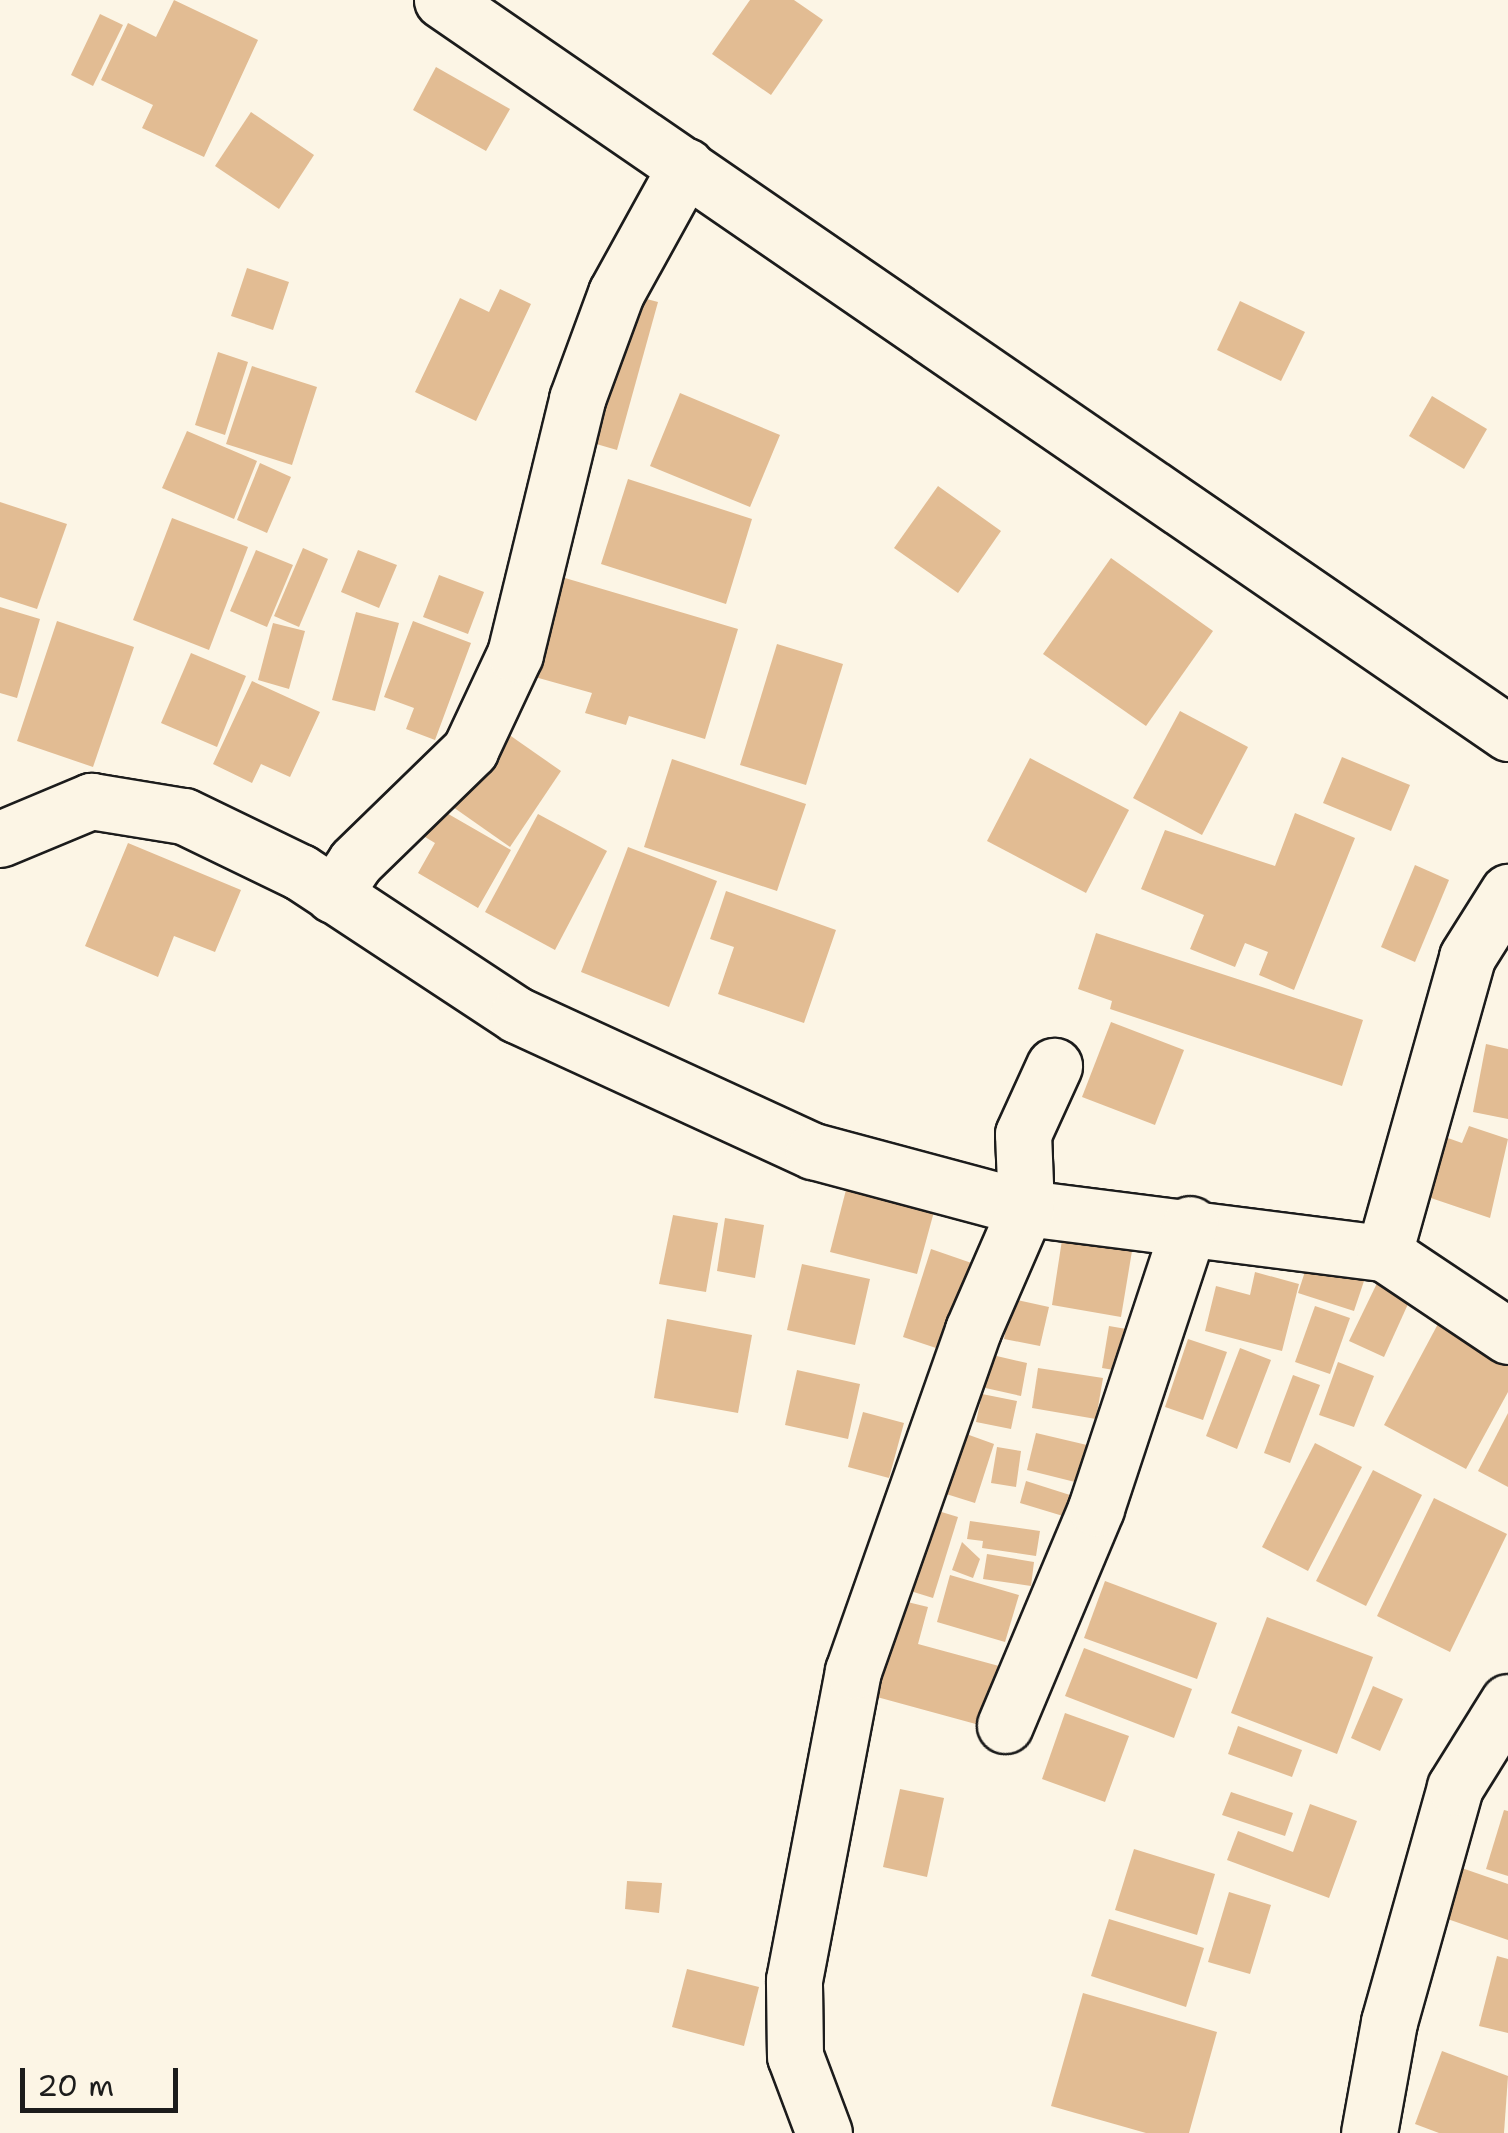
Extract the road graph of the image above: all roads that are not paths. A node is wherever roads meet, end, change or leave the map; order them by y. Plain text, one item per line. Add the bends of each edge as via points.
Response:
1 (442, 0) edge
2 (686, 166) junction
3 (1508, 734) edge
4 (0, 839) edge
5 (1508, 892) edge
6 (333, 895) junction
7 (1054, 1066) dead end
8 (1026, 1208) junction
9 (1190, 1224) junction
10 (1384, 1253) junction
11 (1508, 1336) edge
12 (1508, 1702) edge
13 (1005, 1726) dead end
14 (824, 2133) edge
15 (1369, 2133) edge

1 - 2 street
2 - 3 street
2 - 6 street via 616,293 577,400 515,654 470,750 355,862
4 - 6 street via 91,801 116,801 184,816
5 - 10 street via 1466,957
6 - 8 street via 517,1015 813,1151
7 - 8 street via 1024,1134
8 - 9 street
8 - 14 street via 973,1330 853,1671 794,1980 796,2056
9 - 10 street
9 - 13 street via 1096,1508
10 - 11 street
12 - 15 street via 1455,1787 1389,2022

